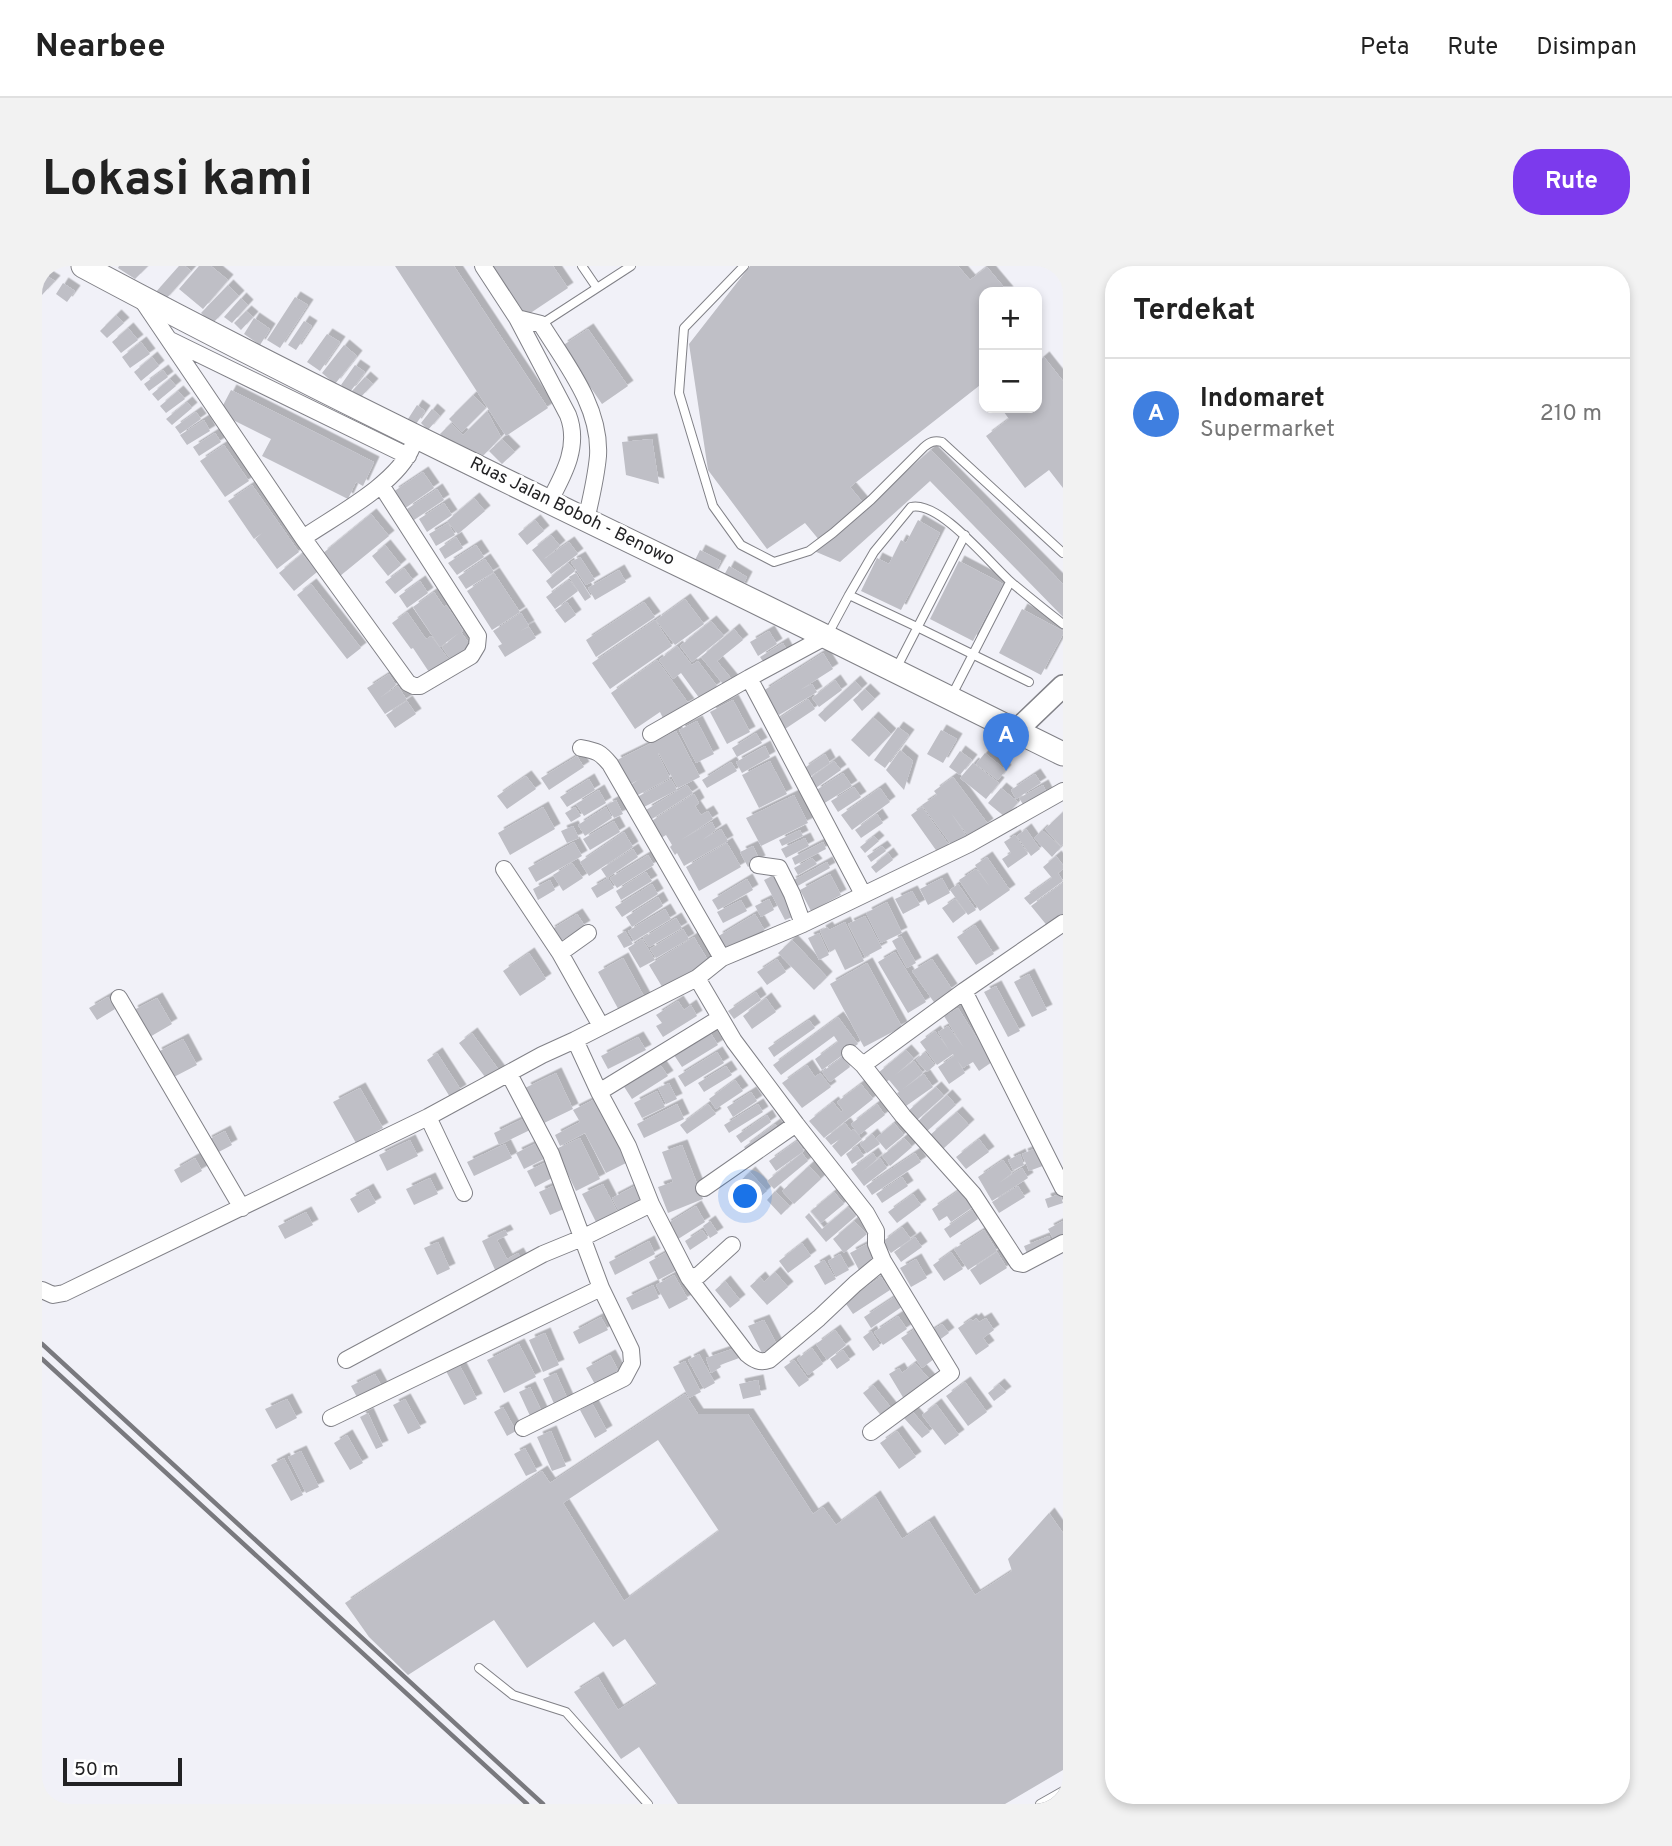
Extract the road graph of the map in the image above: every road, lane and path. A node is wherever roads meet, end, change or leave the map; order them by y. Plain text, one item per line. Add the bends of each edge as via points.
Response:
1 (83, 266) edge
2 (483, 266) edge
3 (582, 266) edge
4 (631, 266) edge
5 (744, 266) edge
6 (597, 288) junction
7 (139, 296) junction
8 (517, 318) junction
9 (541, 324) junction
10 (525, 334) junction
11 (168, 339) junction
12 (596, 427) junction
13 (573, 428) junction
14 (413, 447) junction
15 (381, 485) junction
16 (549, 502) junction
17 (586, 520) junction
18 (965, 535) junction
19 (303, 538) junction
20 (1063, 553) edge
21 (1010, 582) junction
22 (849, 595) junction
23 (1063, 624) edge
24 (917, 626) junction
25 (827, 636) junction
26 (972, 654) junction
27 (895, 669) junction
28 (749, 678) junction
29 (1029, 682) dead end
30 (1063, 686) edge
31 (951, 698) junction
32 (1016, 731) junction
33 (651, 734) dead end
34 (582, 747) dead end
35 (1063, 754) edge
36 (1063, 791) edge
37 (758, 864) dead end
38 (504, 869) dead end
39 (863, 894) junction
40 (1063, 923) edge
41 (803, 924) junction
42 (588, 933) dead end
43 (560, 953) junction
44 (722, 958) junction
45 (697, 978) junction
46 (964, 991) junction
47 (119, 998) dead end
48 (720, 1018) junction
49 (601, 1026) junction
50 (575, 1040) junction
51 (850, 1053) dead end
52 (863, 1065) junction
53 (509, 1074) junction
54 (598, 1092) junction
55 (428, 1117) junction
56 (796, 1124) junction
57 (704, 1188) dead end
58 (1063, 1188) edge
59 (464, 1193) dead end
60 (651, 1204) junction
61 (242, 1208) junction
62 (582, 1237) junction
63 (1063, 1243) edge
64 (732, 1245) dead end
65 (883, 1261) junction
66 (689, 1278) junction
67 (601, 1288) junction
68 (42, 1290) edge
69 (346, 1360) dead end
70 (331, 1418) dead end
71 (523, 1428) dead end
72 (871, 1432) dead end
73 (479, 1668) dead end
74 (1063, 1791) edge
75 (1052, 1801) edge
76 (648, 1804) edge
77 (1040, 1804) edge

1 - 7 main road, Ruas Jalan Boboh - Benowo
2 - 8 street
3 - 6 lane
4 - 6 lane
5 - 20 lane via 684,328 679,393 713,506 741,545 774,562 809,551 871,500 924,447 938,440
6 - 9 lane
7 - 11 street
7 - 14 main road, Ruas Jalan Boboh - Benowo
8 - 9 street
8 - 10 street
9 - 10 lane
9 - 12 street via 587,400
10 - 13 street
11 - 14 street
11 - 19 street
12 - 13 street
12 - 17 street via 598,454
13 - 16 street via 564,475
14 - 15 street
14 - 16 main road, Ruas Jalan Boboh - Benowo
15 - 19 street
15 - 19 street via 478,636 471,656 419,686 408,684
16 - 17 main road, Ruas Jalan Boboh - Benowo
17 - 25 main road, Ruas Jalan Boboh - Benowo
18 - 21 lane
18 - 22 lane via 928,508 911,507 874,552
18 - 24 lane
21 - 23 lane
21 - 26 lane
22 - 24 lane
22 - 25 lane
24 - 26 lane
24 - 27 lane
25 - 27 main road, Ruas Jalan Boboh - Benowo
25 - 28 street
26 - 29 lane
26 - 31 lane
27 - 31 main road, Ruas Jalan Boboh - Benowo
28 - 33 street
28 - 39 street
30 - 32 street
31 - 32 main road, Ruas Jalan Boboh - Benowo
32 - 35 main road, Ruas Jalan Boboh - Benowo
34 - 44 street via 600,753 610,764
36 - 39 street via 969,844
37 - 41 street via 779,868
38 - 43 street
39 - 41 street
40 - 46 street
41 - 44 street
42 - 43 street
43 - 49 street
44 - 45 street
45 - 48 street
45 - 49 street
46 - 52 street
46 - 58 street
47 - 61 street
48 - 54 street
48 - 56 street
49 - 50 street
50 - 53 street
50 - 54 street
51 - 52 street
52 - 63 street via 973,1194 1018,1263
53 - 55 street
53 - 62 street via 551,1154
54 - 60 street via 628,1146
55 - 59 street
55 - 61 street
56 - 57 street
56 - 65 street via 866,1213
60 - 62 street
60 - 66 street
61 - 68 street via 64,1293
62 - 67 street
62 - 69 street
64 - 66 street via 699,1275
65 - 66 street via 763,1362 747,1354
65 - 72 street via 958,1369
67 - 70 street
67 - 71 street via 631,1350 632,1363 624,1378
73 - 76 lane via 513,1695 566,1712
74 - 75 lane
75 - 77 lane

